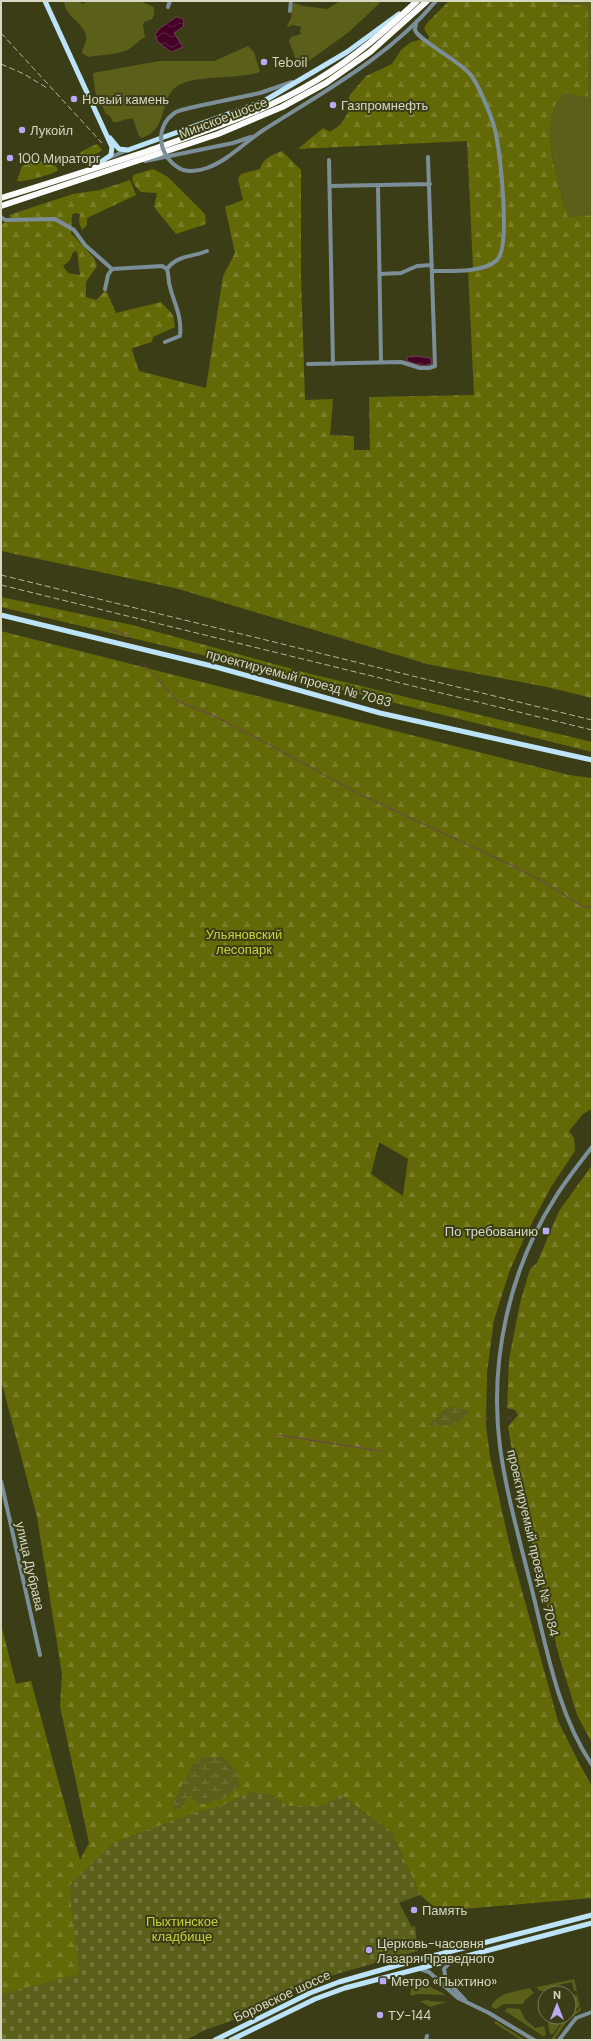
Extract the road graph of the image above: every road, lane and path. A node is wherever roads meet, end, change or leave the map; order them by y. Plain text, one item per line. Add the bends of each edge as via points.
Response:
1 (45, 1) edge
2 (170, 1) edge
3 (291, 1) edge
4 (417, 1) edge
5 (427, 1) edge
6 (436, 1) edge
7 (168, 7) dead end
8 (290, 12) dead end
9 (416, 23) junction
10 (299, 80) junction
11 (259, 134) junction
12 (110, 138) junction
13 (128, 150) junction
14 (108, 158) junction
15 (428, 158) dead end
16 (329, 160) dead end
17 (121, 166) junction
18 (89, 170) junction
19 (430, 184) junction
20 (330, 186) junction
21 (378, 186) junction
22 (1, 198) edge
23 (1, 206) edge
24 (1, 217) edge
25 (207, 251) dead end
26 (432, 265) junction
27 (112, 269) junction
28 (167, 269) junction
29 (432, 271) junction
30 (380, 274) junction
31 (105, 289) dead end
32 (165, 342) dead end
33 (381, 362) junction
34 (308, 364) dead end
35 (333, 364) junction
36 (1, 615) edge
37 (592, 760) edge
38 (592, 1147) edge
39 (1, 1481) edge
40 (40, 1655) dead end
41 (592, 1765) edge
42 (592, 1915) edge
43 (592, 1923) edge
44 (456, 1957) junction
45 (412, 1969) junction
46 (468, 2003) junction
47 (592, 2012) edge
48 (215, 2040) edge
49 (231, 2040) edge
50 (534, 2040) edge
51 (559, 2040) edge

1 - 12 main road
2 - 7 street
3 - 8 street
4 - 10 main road via 347,52
4 - 18 highway, Минское шоссе via 388,29 356,53 285,98 218,127
5 - 17 highway, Минское шоссе via 370,52 304,95 241,125
6 - 9 street
9 - 11 street via 354,73
9 - 29 street via 415,30 420,38 459,63 479,90 496,133 503,200 504,248 496,261 476,269
10 - 11 street, bridge via 260,93 180,110 165,125 161,142 165,155 173,165 183,170 196,171 208,168
10 - 13 main road via 264,101
11 - 17 street via 233,143
12 - 13 main road via 119,149
12 - 14 main road via 112,151
13 - 14 street
14 - 18 main road
15 - 19 street
16 - 20 street
17 - 23 highway, Минское шоссе
18 - 22 highway, Минское шоссе
19 - 21 street
19 - 26 street
20 - 21 street
20 - 35 street
21 - 30 street
24 - 27 street via 12,221 55,219 74,230
25 - 28 street via 179,258
26 - 29 street
26 - 30 street via 417,266 400,273
27 - 28 street via 162,266
27 - 31 street
28 - 32 street via 181,318 181,327 180,336
29 - 33 street via 436,366 420,368 400,362
30 - 33 street
33 - 35 street
34 - 35 street
36 - 37 main road, проектируемый проезд № 7083 via 208,665 380,712
38 - 41 street, проектируемый проезд № 7084 via 555,1199 523,1263 506,1319 497,1398 504,1471 556,1682 575,1735
39 - 40 street, улица Дубрава
42 - 48 main road, Боровское шоссе via 339,1982 310,1993
43 - 44 main road, Боровское шоссе
44 - 45 main road, Боровское шоссе
44 - 46 street via 446,1965 444,1976
45 - 46 street via 429,1972 458,1998
45 - 49 main road, Боровское шоссе via 319,1998
46 - 50 street via 490,2013
47 - 51 street via 576,2018

